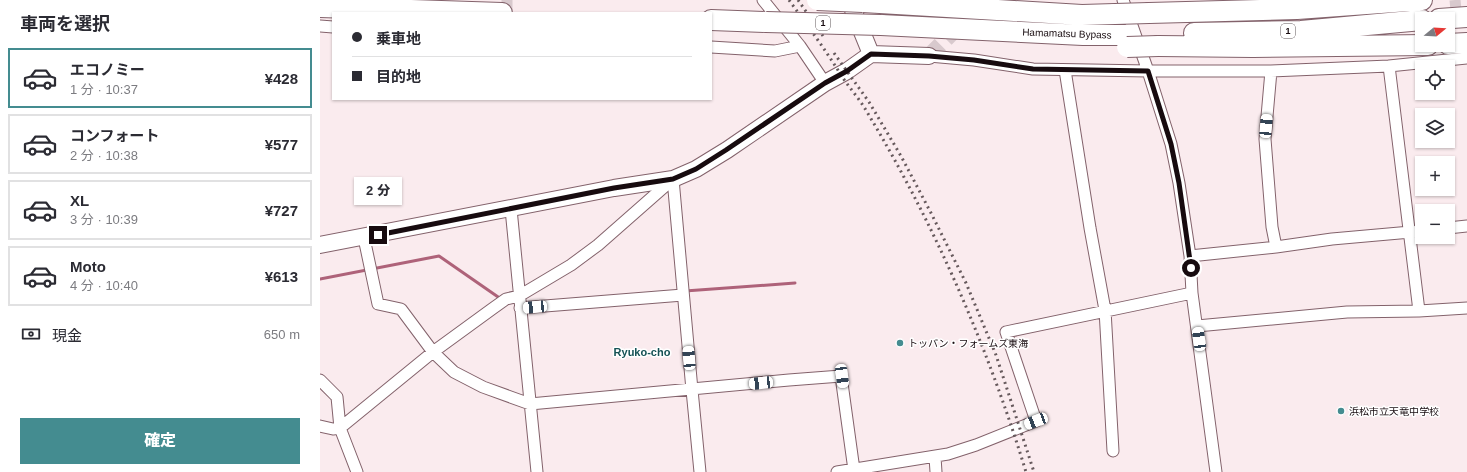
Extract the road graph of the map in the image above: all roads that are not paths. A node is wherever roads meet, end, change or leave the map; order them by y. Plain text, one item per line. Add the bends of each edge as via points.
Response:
1 (763, 0) edge
2 (817, 0) edge
3 (1239, 0) edge
4 (1422, 0) edge
5 (856, 1) edge
6 (320, 7) edge
7 (1117, 7) edge
8 (1147, 9) junction
9 (472, 12) edge
10 (712, 20) edge
11 (1415, 21) edge
12 (320, 26) edge
13 (332, 27) edge
14 (1156, 40) junction
15 (1462, 41) edge
16 (1415, 45) edge
17 (800, 46) junction
18 (712, 48) edge
19 (871, 54) junction
20 (929, 56) joint
21 (1410, 64) junction
22 (1389, 66) junction
23 (1065, 70) junction
24 (1148, 71) junction
25 (1271, 71) junction
26 (825, 83) junction
27 (673, 179) junction
28 (511, 209) junction
29 (1467, 226) edge
30 (1455, 227) edge
31 (1415, 232) edge
32 (1410, 233) junction
33 (364, 238) junction
34 (320, 245) edge
35 (1276, 247) junction
36 (1190, 256) junction
37 (683, 292) junction
38 (1192, 293) junction
39 (519, 296) junction
40 (520, 308) junction
41 (1467, 308) edge
42 (1105, 310) junction
43 (1419, 311) junction
44 (1197, 326) junction
45 (433, 352) junction
46 (320, 380) edge
47 (692, 390) junction
48 (530, 404) junction
49 (320, 426) edge
50 (340, 428) junction
51 (1113, 451) dead end
52 (935, 457) junction
53 (854, 470) junction
54 (1216, 471) edge
55 (357, 472) edge
56 (536, 472) edge
57 (700, 472) edge
58 (837, 472) edge
59 (936, 472) edge

1 - 17 street
2 - 5 highway, Hamamatsu Bypass, bridge
3 - 8 highway
4 - 8 highway, 1 via 1297,9
5 - 7 highway, Hamamatsu Bypass via 1082,15
5 - 19 street
6 - 9 highway
7 - 8 highway, Hamamatsu Bypass
7 - 24 street
10 - 14 highway, Hamamatsu Bypass / 1, bridge via 881,25 1083,35 1127,41
11 - 14 highway, 1
12 - 13 street
14 - 16 highway via 1253,47
15 - 21 street
15 - 21 street via 1452,49
17 - 18 street via 775,51
17 - 26 street
19 - 20 street
19 - 26 street
20 - 23 street via 1033,69
21 - 22 street
22 - 25 street
22 - 32 street
23 - 24 street
23 - 42 street via 1088,221
24 - 25 street
24 - 36 street via 1171,144
25 - 35 street via 1265,139
26 - 27 street via 696,169
27 - 28 street
27 - 37 street
27 - 39 street via 598,246
28 - 33 street
28 - 39 street
29 - 30 street
31 - 32 street
32 - 35 street via 1332,239
32 - 43 street
33 - 34 street
33 - 45 street via 378,304 401,309
35 - 36 street
36 - 38 street
37 - 40 street
37 - 47 street
38 - 42 street
38 - 44 street
39 - 40 street
39 - 45 street via 506,299
40 - 48 street
41 - 43 street
42 - 51 street
42 - 52 street via 1006,332 1036,421 976,445
43 - 44 street via 1347,312
44 - 54 street
45 - 48 street via 454,372 482,387
45 - 50 street
46 - 50 street via 337,397
47 - 48 street
47 - 53 street via 842,376
47 - 57 street
48 - 56 street
49 - 50 street
50 - 55 street
52 - 53 street
52 - 59 street
53 - 58 street

